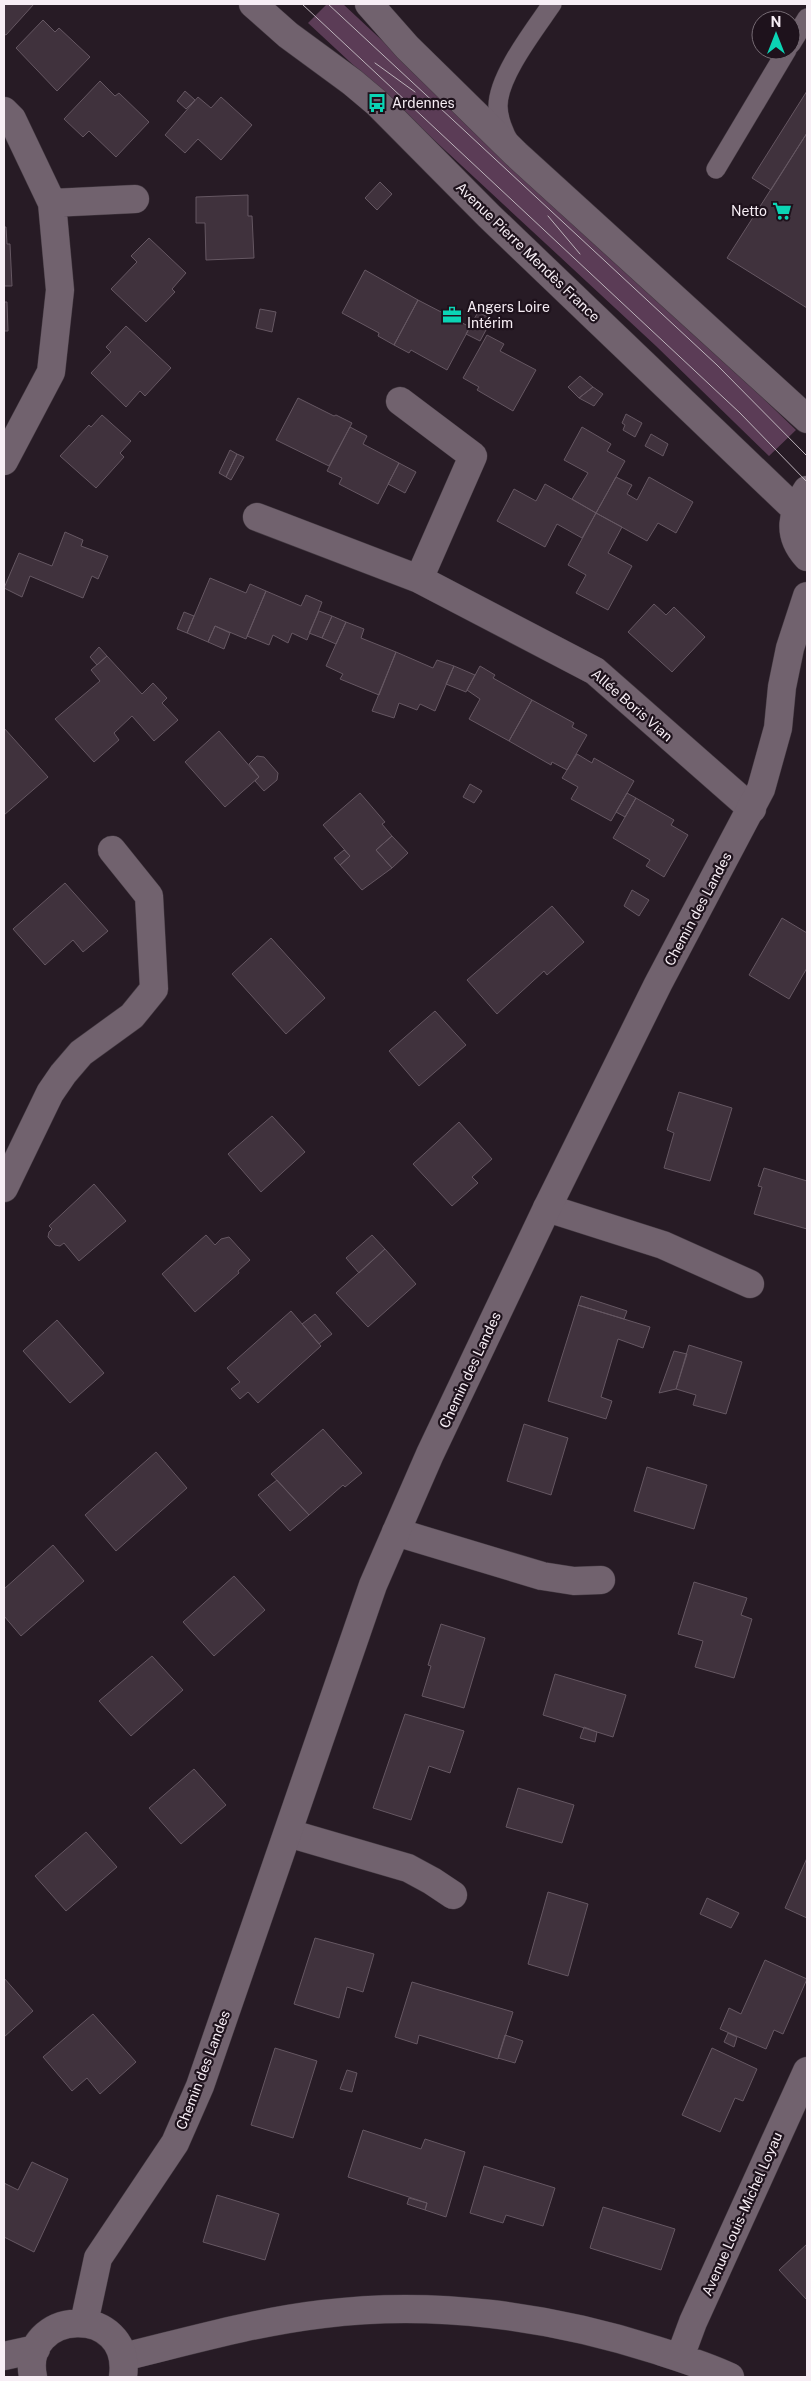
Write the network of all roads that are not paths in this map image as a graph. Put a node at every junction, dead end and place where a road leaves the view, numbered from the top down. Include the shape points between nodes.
1 (253, 4) edge
2 (368, 4) edge
3 (552, 4) edge
4 (781, 60) edge
5 (4, 111) edge
6 (516, 154) junction
7 (716, 169) dead end
8 (136, 199) dead end
9 (52, 203) junction
10 (400, 401) dead end
11 (807, 419) edge
12 (4, 461) edge
13 (801, 500) edge
14 (257, 517) dead end
15 (807, 557) edge
16 (420, 580) junction
17 (807, 596) edge
18 (752, 809) junction
19 (112, 850) dead end
20 (4, 1188) edge
21 (547, 1208) junction
22 (750, 1284) dead end
23 (396, 1532) junction
24 (601, 1580) dead end
25 (288, 1833) junction
26 (452, 1895) dead end
27 (807, 2071) edge
28 (84, 2323) junction
29 (36, 2349) junction
30 (4, 2356) edge
31 (680, 2357) junction
32 (123, 2367) edge
33 (33, 2377) edge
34 (730, 2377) edge

1 - 13 street, Avenue Pierre Mendès France via 294,40 377,103 489,216
2 - 6 street
3 - 6 lane via 505,79 498,106 505,134
4 - 7 lane
5 - 9 street via 12,119
6 - 11 street
8 - 9 street
9 - 12 street via 60,290 51,372
10 - 16 street via 473,456
13 - 15 street via 793,530
14 - 16 street, Allée Boris Vian
16 - 18 street, Allée Boris Vian via 595,671
17 - 18 street, Chemin des Landes via 790,648 778,728
18 - 21 street, Chemin des Landes via 658,984
19 - 20 street via 149,896 154,989 132,1016 81,1053 63,1074 50,1093
21 - 22 street via 663,1245
21 - 23 street, Chemin des Landes
23 - 24 street via 542,1576 574,1581
23 - 25 street, Chemin des Landes via 374,1585
25 - 26 street via 408,1868
25 - 28 street, Chemin des Landes via 200,2086 161,2165 98,2258
27 - 31 street, Avenue Louis-Michel Loyau
28 - 29 street via 56,2328
28 - 32 street via 109,2334 117,2344
29 - 30 street
29 - 33 street
31 - 32 street via 613,2336 538,2320 455,2311 379,2309 266,2323
31 - 34 street

